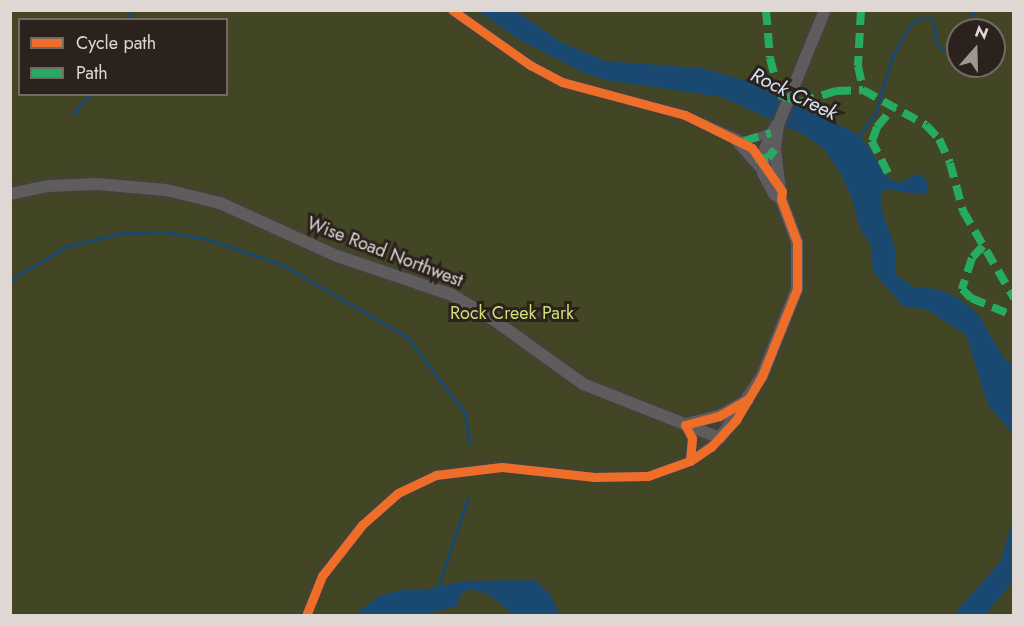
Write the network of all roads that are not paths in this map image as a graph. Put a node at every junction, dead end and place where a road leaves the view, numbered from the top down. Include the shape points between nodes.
1 (452, 10) edge
2 (825, 10) edge
3 (774, 129) junction
4 (731, 137) junction
5 (744, 141) junction
6 (775, 149) junction
7 (750, 158) junction
8 (763, 160) junction
9 (763, 173) junction
10 (778, 182) junction
11 (10, 194) edge
12 (781, 199) junction
13 (749, 400) junction
14 (686, 425) junction
15 (720, 438) junction
16 (690, 461) junction
17 (306, 615) edge

1 - 4 street via 530,65 562,82 685,115
2 - 3 street
3 - 5 street
3 - 6 street
3 - 8 street
4 - 5 street
4 - 7 street
5 - 8 street
6 - 8 street
6 - 10 street
7 - 8 street
7 - 9 street
8 - 9 street
8 - 10 street
9 - 12 street
10 - 12 street
11 - 14 street, Wise Road Northwest via 49,186 97,184 158,189 214,201 337,256 452,295 583,384
12 - 13 street via 796,242 797,289 772,355
13 - 14 street via 719,416
13 - 15 street
14 - 15 street, Wise Road Northwest
14 - 16 street via 692,438
15 - 16 street
16 - 17 street via 648,476 621,478 502,467 436,475 398,493 362,525 322,576

